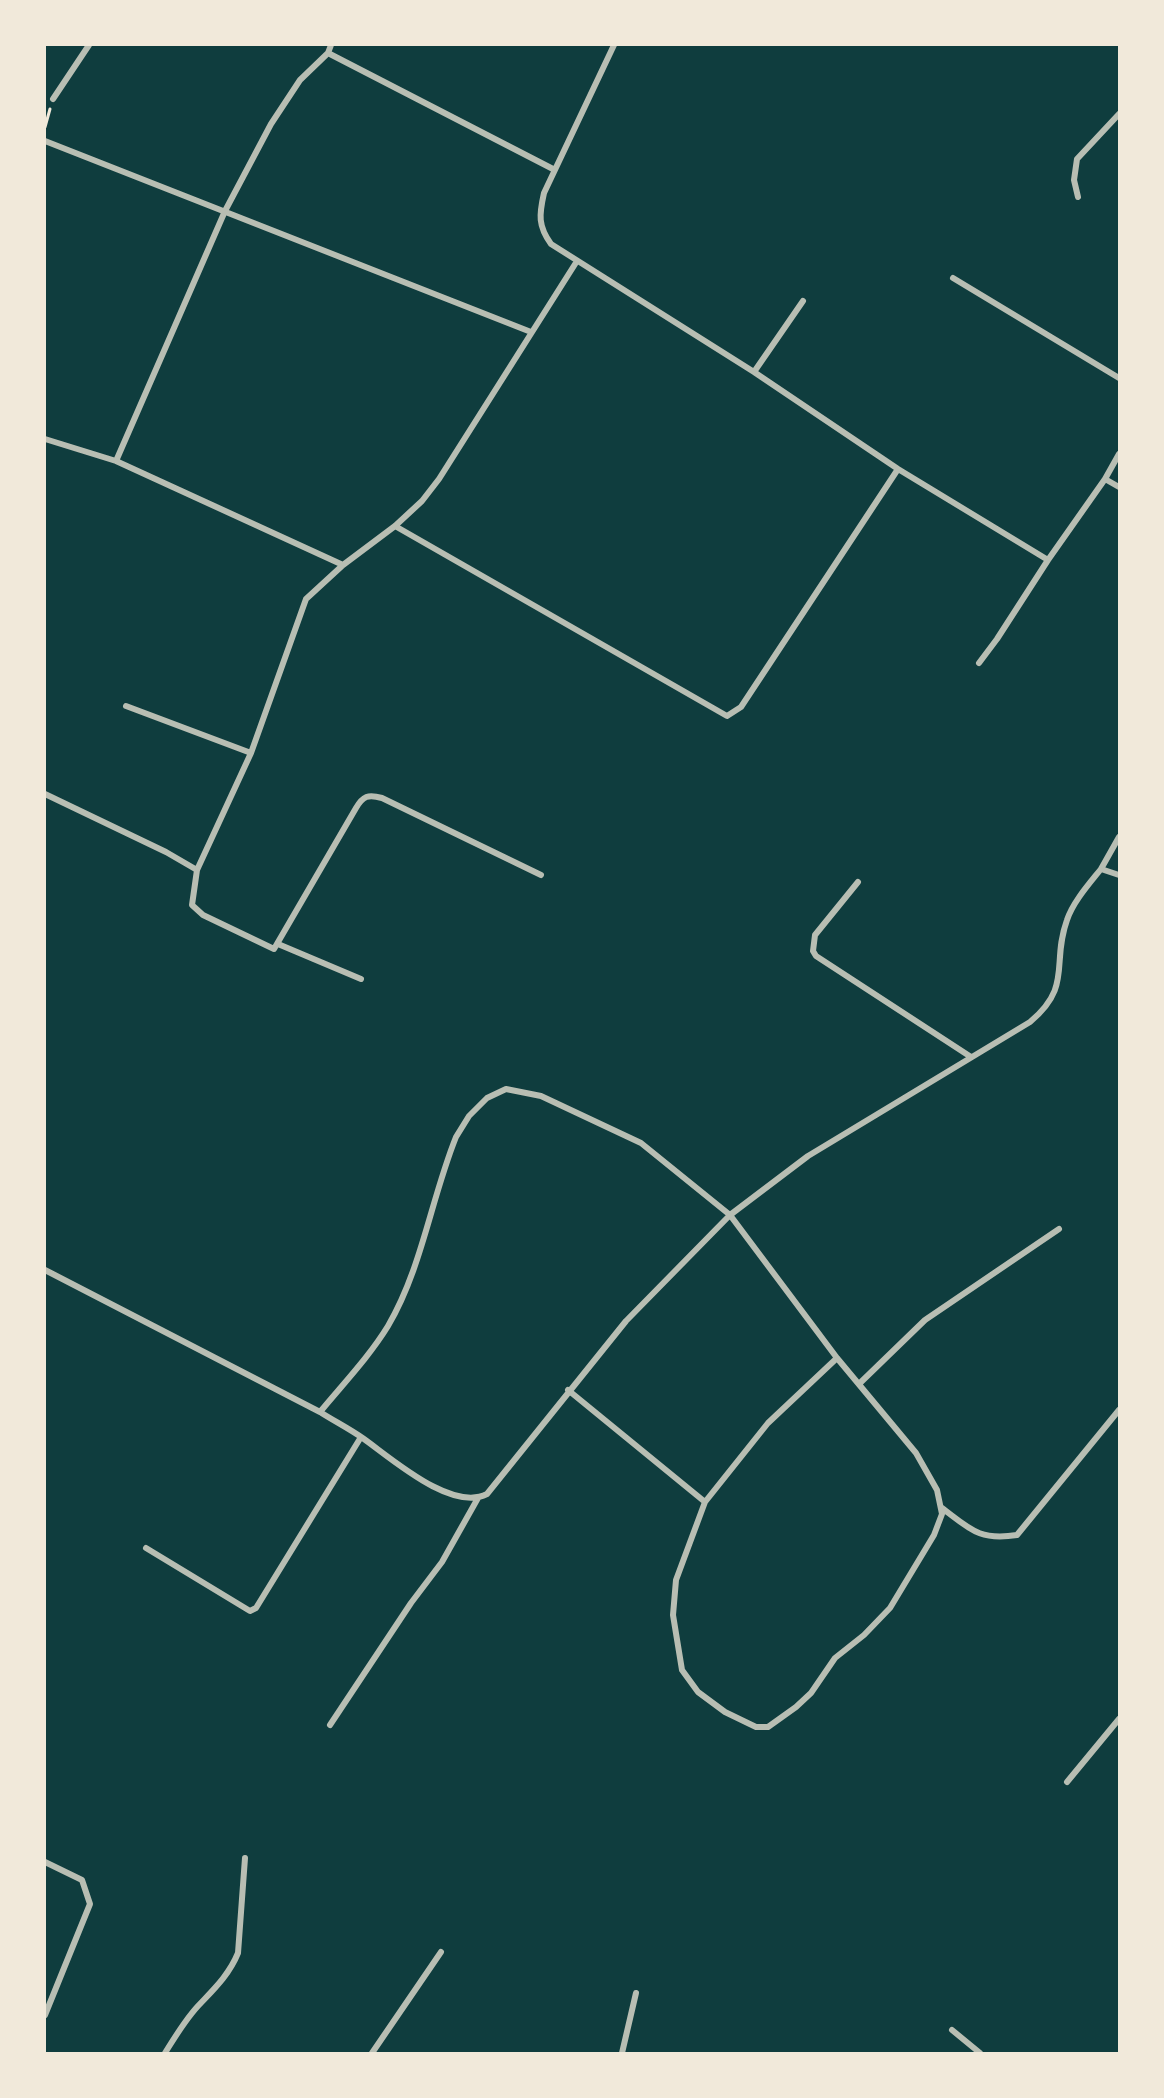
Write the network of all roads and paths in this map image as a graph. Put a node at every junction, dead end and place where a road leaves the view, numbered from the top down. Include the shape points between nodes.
1 (89, 45) edge
2 (331, 45) edge
3 (614, 45) edge
4 (328, 53) junction
5 (53, 99) joint
6 (1119, 114) edge
7 (45, 127) edge
8 (45, 141) edge
9 (553, 169) junction
10 (1078, 197) dead end
11 (225, 211) junction
12 (577, 261) junction
13 (953, 278) dead end
14 (803, 301) dead end
15 (531, 332) junction
16 (754, 372) junction
17 (1119, 378) edge
18 (45, 439) edge
19 (1119, 454) edge
20 (116, 461) junction
21 (898, 469) junction
22 (1105, 479) junction
23 (1119, 487) edge
24 (395, 526) junction
25 (1048, 560) junction
26 (343, 564) junction
27 (979, 663) dead end
28 (126, 706) dead end
29 (250, 753) junction
30 (45, 794) edge
31 (1119, 837) edge
32 (1101, 869) junction
33 (197, 870) junction
34 (542, 875) dead end
35 (1119, 875) edge
36 (858, 882) dead end
37 (278, 944) junction
38 (362, 979) dead end
39 (971, 1057) junction
40 (730, 1215) junction
41 (1059, 1229) dead end
42 (45, 1270) edge
43 (837, 1358) junction
44 (860, 1383) junction
45 (568, 1390) junction
46 (1119, 1410) edge
47 (320, 1412) junction
48 (361, 1437) junction
49 (478, 1498) junction
50 (705, 1502) junction
51 (942, 1508) junction
52 (146, 1548) dead end
53 (1119, 1719) edge
54 (330, 1725) dead end
55 (1067, 1782) dead end
56 (245, 1858) dead end
57 (45, 1862) edge
58 (441, 1952) dead end
59 (636, 1993) dead end
60 (45, 2015) edge
61 (952, 2030) dead end
62 (165, 2053) edge
63 (372, 2053) edge
64 (622, 2053) edge
65 (980, 2053) edge

1 - 5 street
2 - 4 street
3 - 9 street
4 - 9 street
4 - 11 street via 300,80 271,124
5 - 7 path
6 - 10 street via 1077,159 1074,180
8 - 11 street
9 - 12 street via 539,215 541,230 551,244
11 - 15 street
11 - 20 street
12 - 15 street
12 - 16 street
13 - 17 street
14 - 16 street
15 - 24 street via 439,479
16 - 21 street
18 - 20 street
19 - 22 street
20 - 26 street
21 - 24 street via 741,707 727,716
21 - 25 street
22 - 23 street
22 - 25 street
24 - 26 street
25 - 27 street
26 - 29 street via 306,599
28 - 29 street
29 - 33 street
30 - 33 street
31 - 32 street
32 - 35 street
32 - 39 street via 1067,919 1055,994 1046,1008 1030,1023
33 - 37 street via 192,895 196,910 267,948 274,949
34 - 37 street via 371,795 362,798
36 - 39 street via 815,935 816,956
37 - 38 street
39 - 40 street via 808,1156
40 - 43 street
40 - 45 street via 626,1321
40 - 47 street via 641,1143 541,1096 506,1089 488,1098 469,1116 456,1137 398,1305 362,1362
41 - 44 street via 925,1320
42 - 47 street
43 - 44 street
43 - 50 street via 768,1423
44 - 51 street via 916,1453 937,1490
45 - 49 street via 487,1494
45 - 50 street
46 - 51 street via 1017,1535 995,1539 976,1534
47 - 48 street
48 - 49 street via 415,1477 448,1493
48 - 52 street via 256,1608 250,1611 230,1601
49 - 54 street via 442,1562
50 - 51 street via 676,1580 673,1615 678,1653 682,1670 698,1692 725,1712 756,1727 768,1727 796,1707 811,1693 834,1658 890,1608 934,1535
53 - 55 street
56 - 62 street via 238,1953 220,1983 198,2006
57 - 60 street via 82,1880 90,1904
58 - 63 street
59 - 64 street
61 - 65 street

